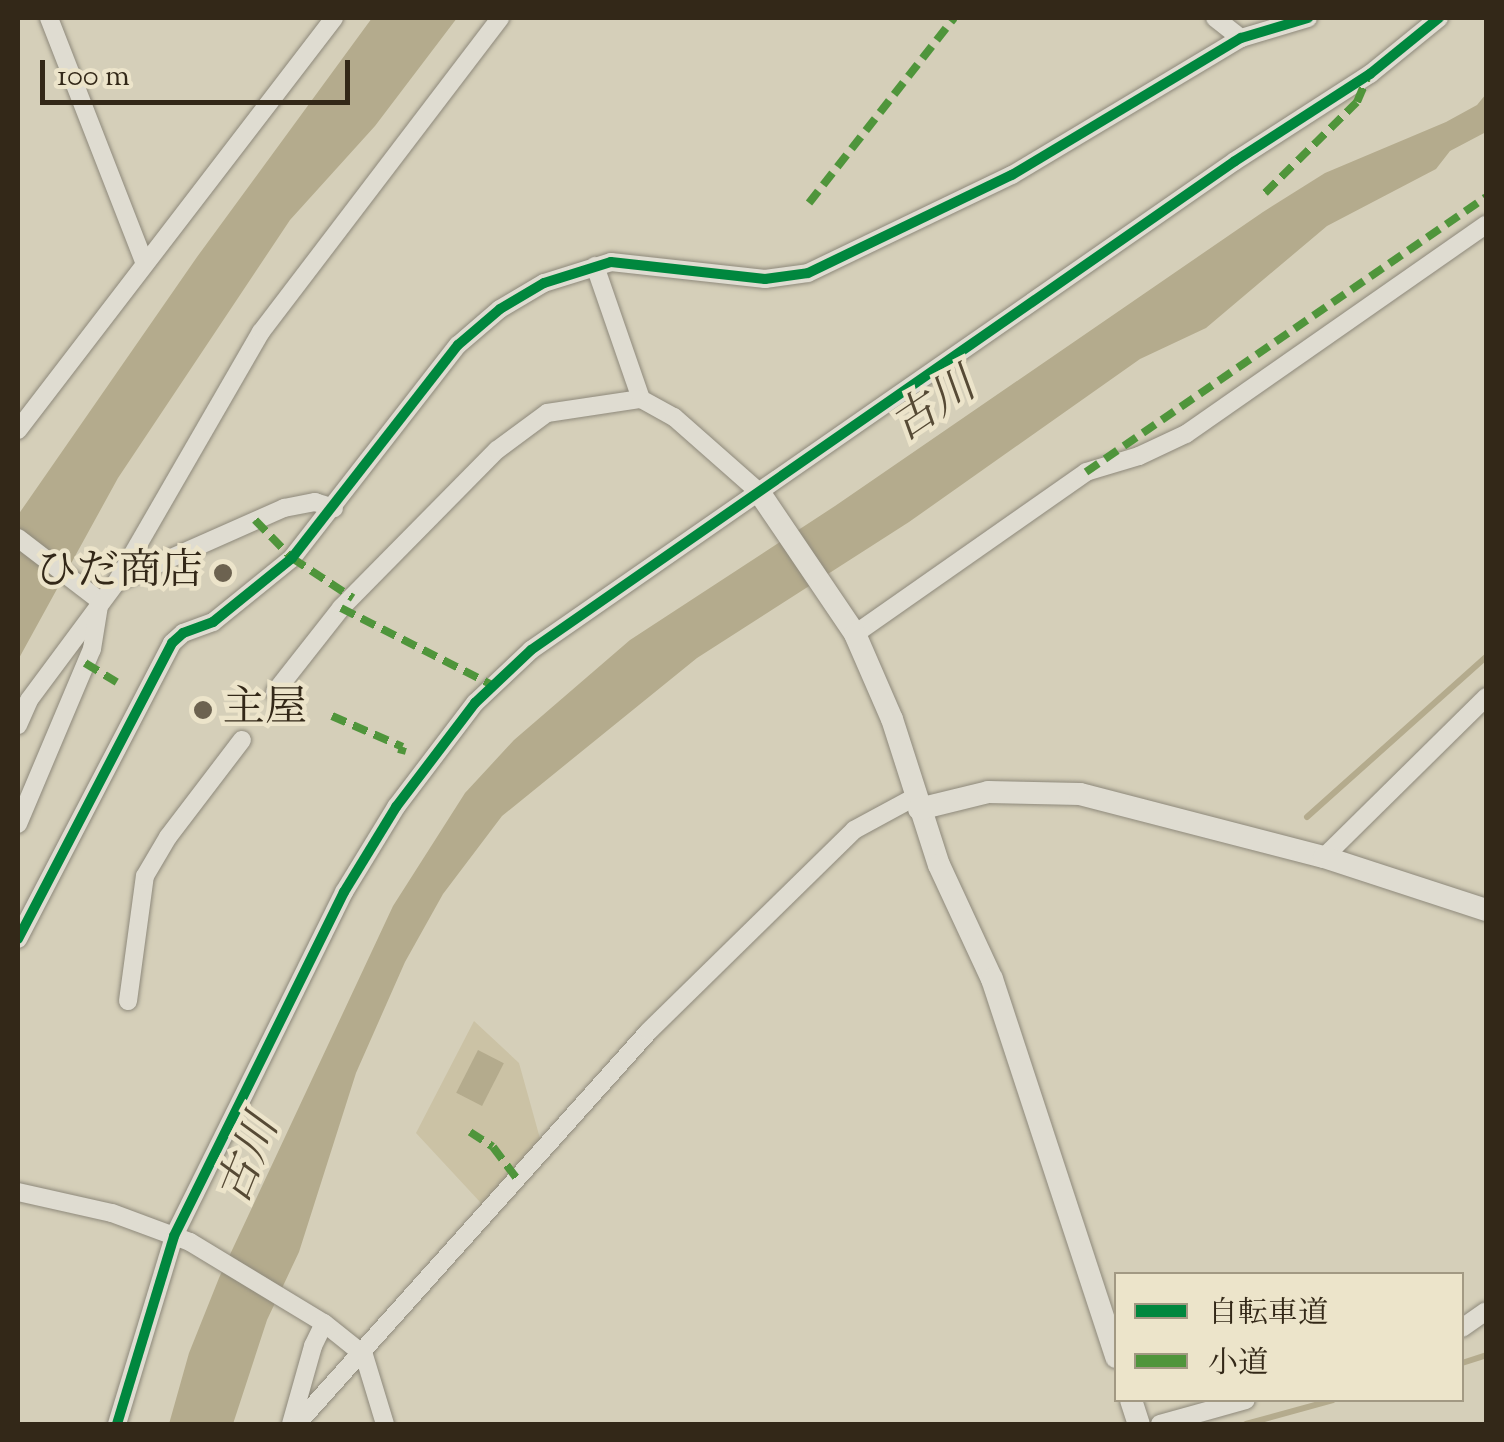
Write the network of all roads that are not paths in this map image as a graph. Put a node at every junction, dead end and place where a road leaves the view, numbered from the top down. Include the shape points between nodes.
1 (50, 18) edge
2 (334, 18) edge
3 (500, 18) edge
4 (1214, 18) edge
5 (1308, 18) edge
6 (1439, 18) edge
7 (1241, 38) junction
8 (1486, 226) edge
9 (144, 262) junction
10 (595, 266) junction
11 (642, 399) junction
12 (18, 430) edge
13 (762, 498) junction
14 (334, 508) junction
15 (18, 538) edge
16 (116, 582) junction
17 (94, 596) junction
18 (851, 629) junction
19 (275, 692) dead end
20 (1486, 697) edge
21 (18, 725) edge
22 (242, 740) dead end
23 (917, 803) junction
24 (18, 824) edge
25 (1324, 856) junction
26 (1486, 910) edge
27 (18, 938) edge
28 (128, 1001) dead end
29 (18, 1192) edge
30 (182, 1239) junction
31 (1486, 1312) edge
32 (319, 1320) junction
33 (1464, 1327) edge
34 (1114, 1351) edge
35 (364, 1355) junction
36 (1239, 1402) edge
37 (117, 1424) edge
38 (294, 1424) edge
39 (385, 1424) edge
40 (1160, 1424) edge

1 - 9 street
2 - 9 street
3 - 16 street via 262,332
4 - 7 street
5 - 7 street
6 - 13 street via 1370,74 1235,161
7 - 10 street via 1012,175 808,273 765,279 630,262
8 - 18 street via 1186,434 1086,472
9 - 12 street
10 - 11 street
10 - 14 street via 522,293 478,326
11 - 13 street via 674,417
11 - 19 street via 546,413 518,430 341,608
13 - 18 street
13 - 30 street via 531,650 476,702 396,807 344,892
14 - 16 street via 314,502 284,508
14 - 27 street via 262,584 172,643
15 - 17 street
16 - 17 street
17 - 21 street
17 - 24 street via 92,649
18 - 23 street via 892,719
20 - 25 street
22 - 28 street via 145,876
23 - 25 street via 988,792 1080,794
23 - 34 street via 992,979
23 - 35 street via 854,830 662,1018 588,1094
25 - 26 street
29 - 30 street via 112,1213
30 - 32 street
30 - 37 street
31 - 33 street
32 - 35 street
32 - 38 street
35 - 38 street
35 - 39 street
36 - 40 street

